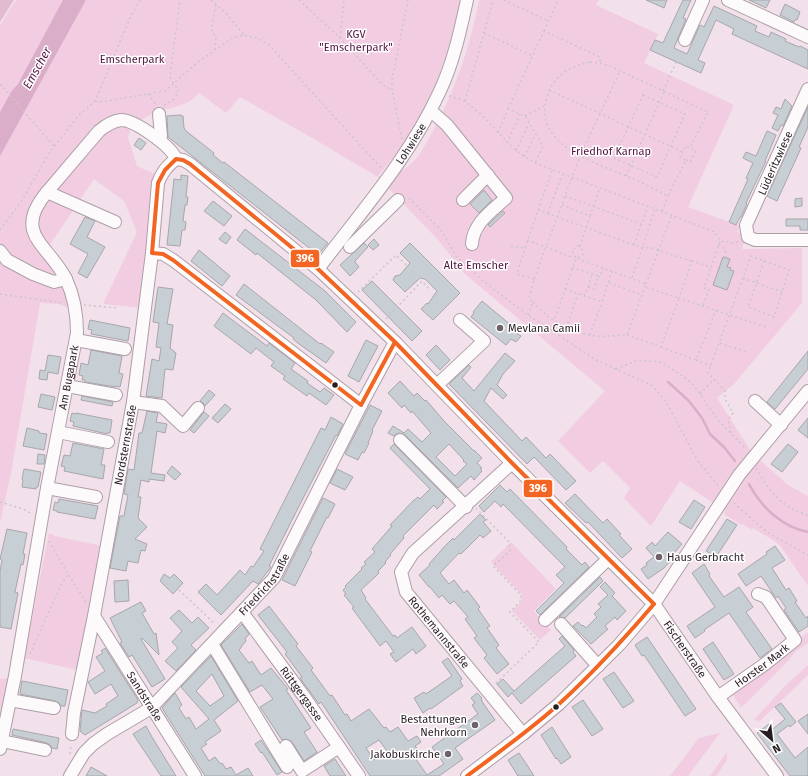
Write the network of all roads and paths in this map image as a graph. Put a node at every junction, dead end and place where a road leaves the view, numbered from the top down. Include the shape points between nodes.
1 (140, 0) edge
2 (180, 0) edge
3 (211, 0) edge
4 (299, 0) edge
5 (344, 0) edge
6 (408, 0) edge
7 (467, 0) edge
8 (493, 0) edge
9 (504, 0) edge
10 (558, 0) edge
11 (704, 0) edge
12 (728, 0) edge
13 (216, 4) junction
14 (548, 21) junction
15 (544, 31) junction
16 (484, 33) junction
17 (244, 36) junction
18 (808, 37) edge
19 (340, 38) junction
20 (685, 40) dead end
21 (215, 50) junction
22 (533, 56) junction
23 (676, 62) dead end
24 (600, 63) junction
25 (620, 71) junction
26 (0, 84) edge
27 (173, 84) junction
28 (808, 89) edge
29 (392, 90) junction
30 (549, 90) junction
31 (664, 91) junction
32 (440, 92) junction
33 (148, 94) junction
34 (95, 101) junction
35 (465, 102) junction
36 (659, 102) junction
37 (154, 103) dead end
38 (544, 106) junction
39 (508, 109) junction
40 (431, 111) junction
41 (600, 113) junction
42 (159, 114) joint
43 (520, 114) junction
44 (525, 116) junction
45 (529, 123) junction
46 (628, 126) junction
47 (498, 133) junction
48 (536, 134) junction
49 (645, 134) junction
50 (158, 139) junction
51 (507, 143) junction
52 (54, 146) junction
53 (670, 146) junction
54 (690, 148) junction
55 (408, 150) junction
56 (516, 151) junction
57 (683, 152) junction
58 (580, 156) junction
59 (524, 158) junction
60 (176, 159) junction
61 (686, 160) junction
62 (535, 164) junction
63 (631, 165) junction
64 (552, 170) junction
65 (488, 175) junction
66 (562, 175) junction
67 (626, 176) junction
68 (571, 178) junction
69 (388, 180) junction
70 (600, 188) junction
71 (47, 192) junction
72 (565, 196) junction
73 (668, 196) junction
74 (402, 198) joint
75 (463, 200) dead end
76 (562, 205) junction
77 (594, 206) junction
78 (648, 206) junction
79 (655, 209) junction
80 (538, 210) junction
81 (662, 211) junction
82 (548, 213) junction
83 (672, 214) junction
84 (590, 216) junction
85 (558, 217) junction
86 (115, 222) dead end
87 (642, 224) junction
88 (586, 227) junction
89 (0, 230) edge
90 (748, 237) junction
91 (527, 240) junction
92 (808, 240) edge
93 (720, 242) junction
94 (472, 244) dead end
95 (634, 245) junction
96 (718, 245) junction
97 (510, 246) dead end
98 (580, 246) junction
99 (350, 247) dead end
100 (547, 247) junction
101 (642, 247) junction
102 (525, 248) junction
103 (660, 250) junction
104 (0, 251) edge
105 (152, 253) junction
106 (726, 257) dead end
107 (576, 258) junction
108 (692, 261) junction
109 (764, 261) junction
110 (711, 267) junction
111 (572, 268) junction
112 (603, 268) junction
113 (318, 269) junction
114 (612, 271) junction
115 (592, 274) junction
116 (598, 276) junction
117 (66, 278) junction
118 (632, 278) junction
119 (743, 278) junction
120 (534, 279) junction
121 (422, 281) junction
122 (609, 283) junction
123 (756, 283) junction
124 (646, 284) junction
125 (588, 287) junction
126 (645, 287) junction
127 (565, 289) junction
128 (430, 290) dead end
129 (782, 292) junction
130 (0, 294) edge
131 (578, 294) junction
132 (642, 295) junction
133 (584, 296) junction
134 (679, 298) junction
135 (351, 299) junction
136 (533, 302) junction
137 (602, 302) junction
138 (75, 305) junction
139 (703, 305) junction
140 (118, 308) dead end
141 (716, 310) junction
142 (730, 314) junction
143 (528, 316) junction
144 (460, 320) dead end
145 (554, 321) junction
146 (379, 326) junction
147 (766, 327) dead end
148 (566, 328) junction
149 (590, 335) junction
150 (627, 335) junction
151 (76, 340) junction
152 (395, 342) junction
153 (720, 343) junction
154 (662, 347) junction
155 (125, 349) dead end
156 (748, 353) dead end
157 (696, 360) junction
158 (712, 366) junction
159 (616, 369) junction
160 (714, 379) junction
161 (437, 385) junction
162 (67, 386) junction
163 (808, 391) edge
164 (116, 394) dead end
165 (700, 395) junction
166 (755, 401) dead end
167 (133, 402) junction
168 (361, 405) junction
169 (198, 408) dead end
170 (781, 424) junction
171 (58, 432) junction
172 (731, 433) junction
173 (400, 440) dead end
174 (108, 442) dead end
175 (753, 459) junction
176 (512, 463) junction
177 (47, 488) junction
178 (726, 495) junction
179 (96, 497) dead end
180 (0, 502) edge
181 (468, 504) junction
182 (808, 515) edge
183 (41, 528) junction
184 (49, 542) dead end
185 (808, 555) edge
186 (608, 559) junction
187 (68, 574) junction
188 (179, 590) dead end
189 (758, 594) dead end
190 (654, 604) junction
191 (242, 612) junction
192 (94, 616) junction
193 (545, 620) dead end
194 (562, 624) dead end
195 (223, 632) junction
196 (212, 644) junction
197 (29, 656) dead end
198 (598, 666) junction
199 (488, 690) junction
200 (718, 697) junction
201 (10, 700) junction
202 (54, 708) dead end
203 (151, 708) junction
204 (72, 734) dead end
205 (524, 734) junction
206 (1, 745) edge
207 (286, 746) dead end
208 (339, 748) junction
209 (45, 750) dead end
210 (287, 767) dead end
211 (70, 776) edge
212 (195, 776) edge
213 (359, 776) edge
214 (467, 776) edge
215 (777, 776) edge

1 - 34 path
2 - 27 path via 170,77
3 - 13 path
4 - 19 path
5 - 19 path
6 - 29 path
7 - 32 street, Lohwiese via 454,53
8 - 16 path
9 - 14 path
10 - 14 path
11 - 20 street
12 - 18 street
13 - 17 path via 226,12
13 - 21 path via 211,29 216,37
14 - 15 path
15 - 22 path
15 - 24 path via 600,57
16 - 22 path
16 - 35 path
17 - 21 path via 232,38
17 - 69 path via 257,38 269,45 382,168
19 - 29 path via 381,83
21 - 27 path
22 - 39 path
23 - 31 path
24 - 25 path
24 - 30 path via 584,63 567,70
25 - 31 path
25 - 41 path
26 - 52 path
27 - 33 path via 165,91
27 - 42 path via 178,90 177,95 174,100 159,107
28 - 90 street, Lüderitzwiese via 746,225
29 - 55 path via 401,138
30 - 38 path
30 - 41 path
31 - 36 path
31 - 54 path via 708,112
32 - 35 path
32 - 40 street, Lohwiese
33 - 34 path
33 - 37 path
34 - 52 path via 79,115
35 - 47 path
36 - 46 path via 642,95
36 - 49 path
36 - 53 path via 685,114
38 - 44 path
38 - 58 path via 549,128 556,139
39 - 43 path
39 - 47 path
40 - 55 street, Lohwiese
40 - 65 street via 447,125
41 - 46 path
41 - 58 path
42 - 50 street via 161,136
43 - 44 path
43 - 51 path
44 - 45 path
45 - 48 path
45 - 56 path
46 - 49 path
46 - 63 path via 614,158
47 - 51 path
48 - 59 path
48 - 62 path via 543,146
49 - 53 path
49 - 63 path
50 - 60 street, Am Bugapark
50 - 71 street, Am Bugapark via 127,121 110,123 99,131
51 - 56 path
52 - 89 path via 21,202
53 - 57 path
53 - 63 path via 657,177
54 - 57 path via 686,146
54 - 61 path via 696,151 690,162
55 - 69 street, Lohwiese
56 - 59 path
57 - 61 path via 680,157
58 - 67 path
58 - 68 path
59 - 62 path
60 - 105 street, Nordsternstraße via 168,165 158,183
60 - 113 street, Fischerstraße via 190,164
61 - 73 path
62 - 64 path
63 - 67 path
64 - 66 path
64 - 80 path
65 - 75 street
65 - 94 street via 506,198 479,223
66 - 68 path
66 - 82 path
67 - 73 path
68 - 70 path
68 - 72 path
69 - 113 street, Lohwiese
70 - 77 path
70 - 78 path
71 - 86 street
71 - 117 street, Am Bugapark via 32,215 34,232
72 - 76 path
72 - 77 path
73 - 81 path
74 - 99 street
74 - 143 path via 441,230 456,256
76 - 84 path
76 - 85 path
77 - 84 path
77 - 87 path
78 - 79 path
78 - 87 path
79 - 81 path
79 - 101 path
80 - 82 path
80 - 91 path
81 - 83 path
82 - 85 path
83 - 93 path via 715,232
83 - 103 path
84 - 88 path
85 - 88 path
85 - 100 path
87 - 95 path
88 - 95 path
88 - 98 path
90 - 92 street via 755,240
90 - 93 path via 736,243
91 - 100 path
91 - 102 path
93 - 96 path
95 - 101 path
96 - 106 path via 725,249
96 - 110 path
97 - 102 path
98 - 107 path via 583,254
98 - 107 path via 576,246 572,251
100 - 107 path
100 - 120 path
101 - 103 path
101 - 118 path
102 - 120 path via 517,274
103 - 108 path
103 - 124 path
104 - 117 street via 7,260 33,274 54,282
105 - 167 street, Nordsternstraße
105 - 168 street via 163,254 173,260
107 - 111 path
107 - 112 path
108 - 110 path
108 - 134 path
109 - 119 path via 751,256
109 - 123 path
109 - 129 path via 789,270
110 - 139 path via 704,288 709,289
111 - 115 path
111 - 127 path
112 - 114 path
112 - 116 path via 600,277
113 - 135 street, Fischerstraße
114 - 118 path
114 - 122 path
115 - 116 path
115 - 125 path
116 - 125 path via 594,289
117 - 138 street, Am Bugapark
118 - 124 path
119 - 123 path
119 - 142 path
120 - 136 path via 529,298
121 - 128 path
121 - 135 path via 396,255
121 - 146 path
122 - 132 path
122 - 137 path
123 - 129 path
123 - 129 path via 748,307 774,317
124 - 126 path
125 - 133 path
126 - 132 path
126 - 134 path
127 - 131 path
127 - 145 path
130 - 138 path
131 - 133 path
131 - 148 path
132 - 150 path
133 - 137 path
134 - 139 path
134 - 154 path
135 - 146 street, Fischerstraße
136 - 143 path
136 - 145 path
137 - 149 path
138 - 140 path
138 - 151 street, Am Bugapark
139 - 141 path
141 - 142 path
141 - 157 path
142 - 147 path
142 - 153 path
143 - 159 path via 596,360
144 - 161 street via 484,341
145 - 148 path
146 - 152 street, Fischerstraße
148 - 149 path
149 - 150 path
150 - 154 path
151 - 155 street
151 - 162 street, Am Bugapark
152 - 161 street, Fischerstraße
152 - 168 street, Friedrichstraße
153 - 156 path
153 - 158 path
154 - 157 path
157 - 158 path
158 - 160 path via 708,373
159 - 165 path via 638,360 661,362 692,383
159 - 178 path via 651,385 660,394 697,460
160 - 165 path
160 - 172 path via 725,391 725,399 733,413 728,420
161 - 176 street, Fischerstraße
162 - 164 street
162 - 171 street, Am Bugapark
163 - 170 street
165 - 172 path
166 - 170 street
167 - 169 street via 162,406 183,426
167 - 192 street, Nordsternstraße
168 - 191 street, Friedrichstraße via 274,578
170 - 175 street
171 - 174 street
171 - 177 street, Am Bugapark
172 - 175 path
173 - 181 street
175 - 178 street
175 - 182 path via 774,496 793,510
176 - 181 street, Rothemannstraße
176 - 186 street, Fischerstraße
177 - 179 street
177 - 183 street, Am Bugapark
178 - 185 path via 762,528
178 - 190 street
180 - 183 path via 31,514
181 - 199 street, Rothemannstraße via 413,553 401,572 406,592
181 - 199 path via 509,542 510,551 493,566 521,595 520,602 510,612 539,642
183 - 201 street, Am Bugapark
184 - 187 path
186 - 190 street, Fischerstraße
186 - 193 street
187 - 192 path
187 - 197 path
188 - 195 path
189 - 200 street, Horster Mark via 766,597 795,640
190 - 198 street
190 - 200 street, Fischerstraße
191 - 195 street, Friedrichstraße
191 - 208 street, Rüttgergasse
192 - 203 street, Sandstraße
192 - 204 street, Nordsternstraße
194 - 198 street
195 - 196 street, Friedrichstraße
196 - 203 street, Friedrichstraße
196 - 210 street
198 - 205 street
199 - 205 street, Rothemannstraße
200 - 215 street, Fischerstraße
201 - 202 street
201 - 206 street, Am Bugapark
203 - 211 street, Friedrichstraße via 93,744 84,753
203 - 212 street, Sandstraße
205 - 214 street
206 - 209 street
207 - 208 street via 302,771
208 - 213 street, Rüttgergasse

